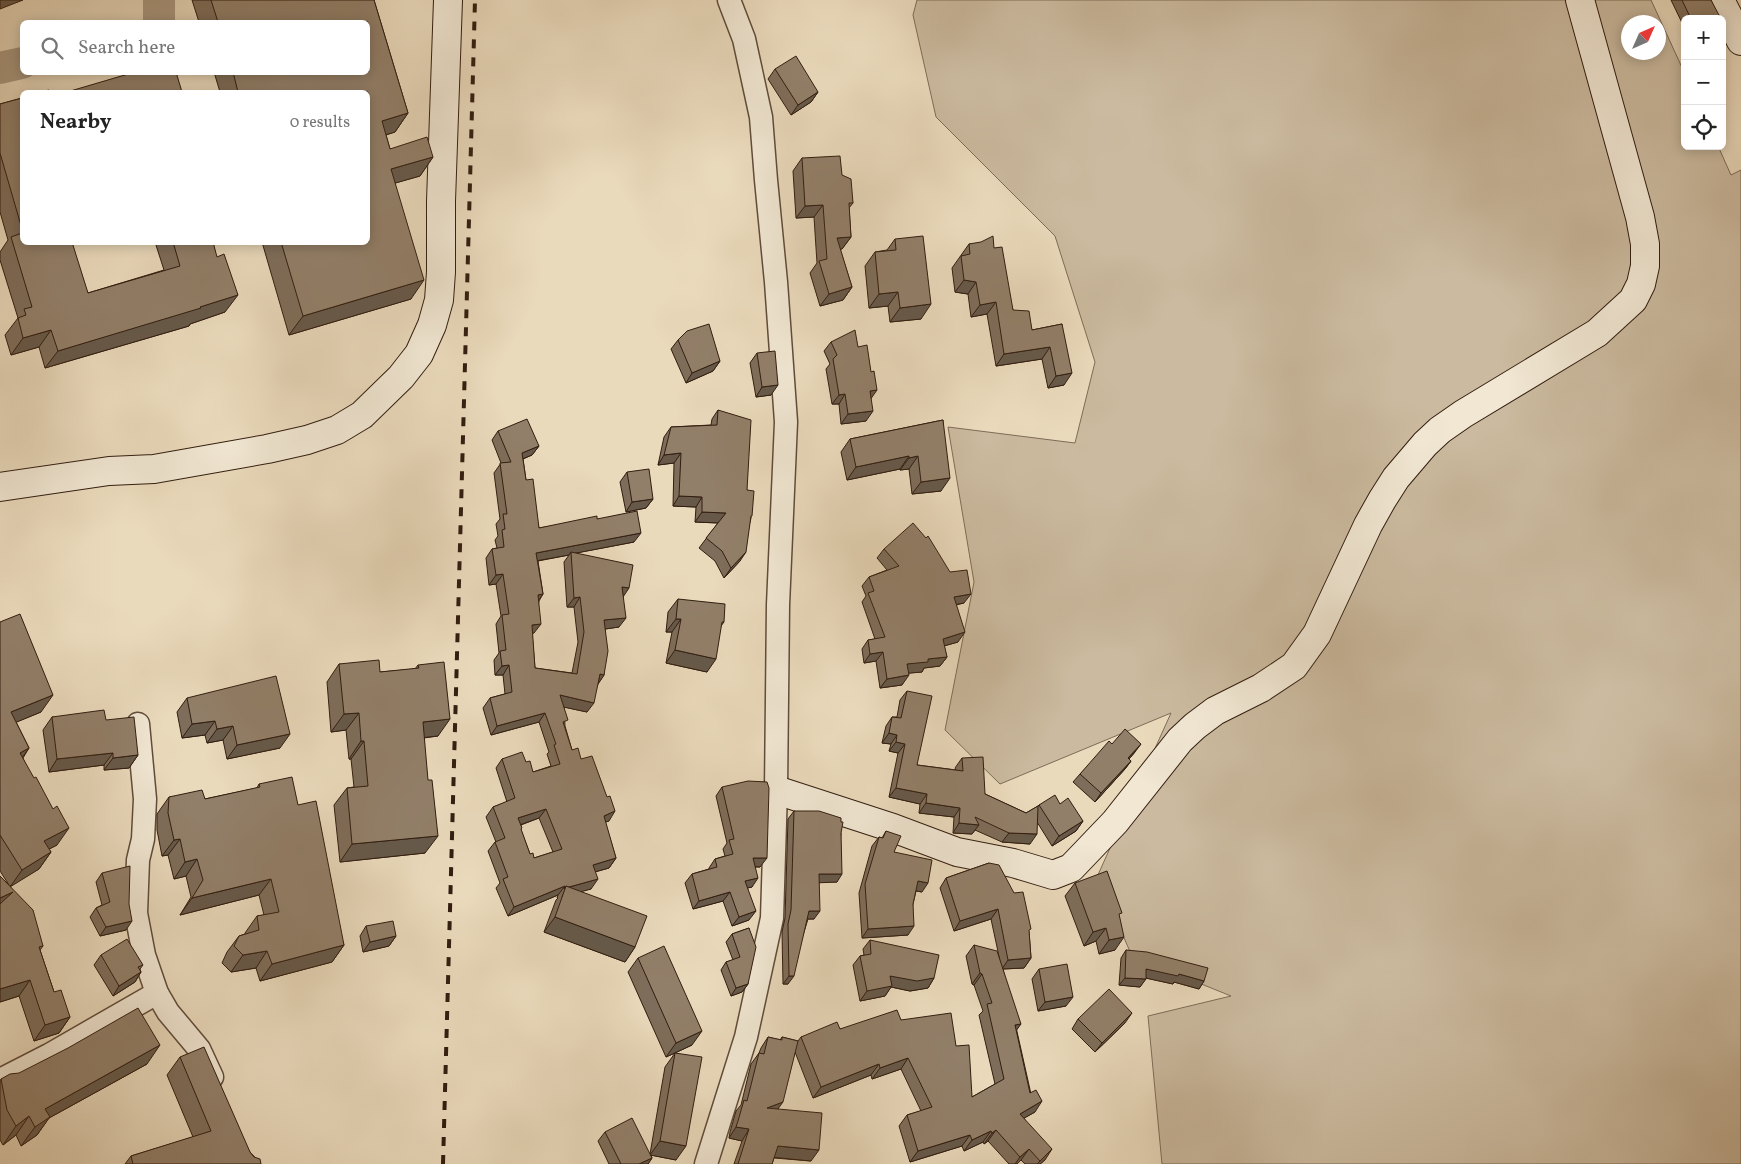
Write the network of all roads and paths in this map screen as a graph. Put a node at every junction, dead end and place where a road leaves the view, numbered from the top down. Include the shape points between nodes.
1 (448, 0) edge
2 (729, 0) edge
3 (1580, 0) edge
4 (1720, 0) edge
5 (1741, 41) edge
6 (0, 487) edge
7 (138, 724) dead end
8 (776, 790) junction
9 (157, 993) junction
10 (0, 1080) edge
11 (219, 1093) edge
12 (706, 1164) edge

1 - 6 street via 439,300 419,354 401,377 362,415 337,430 307,440 154,469 109,471
2 - 8 street via 744,39 762,117 786,422 778,605
3 - 8 street via 1640,217 1645,244 1641,284 1633,300 1597,332 1462,414 1425,444 1382,500 1317,634 1294,666 1195,726 1096,842 1071,868 1053,875 957,852
4 - 5 street
7 - 9 street via 145,798 136,912 144,955
8 - 12 street via 772,918 746,1037
9 - 10 street
9 - 11 street via 168,1012 199,1049

